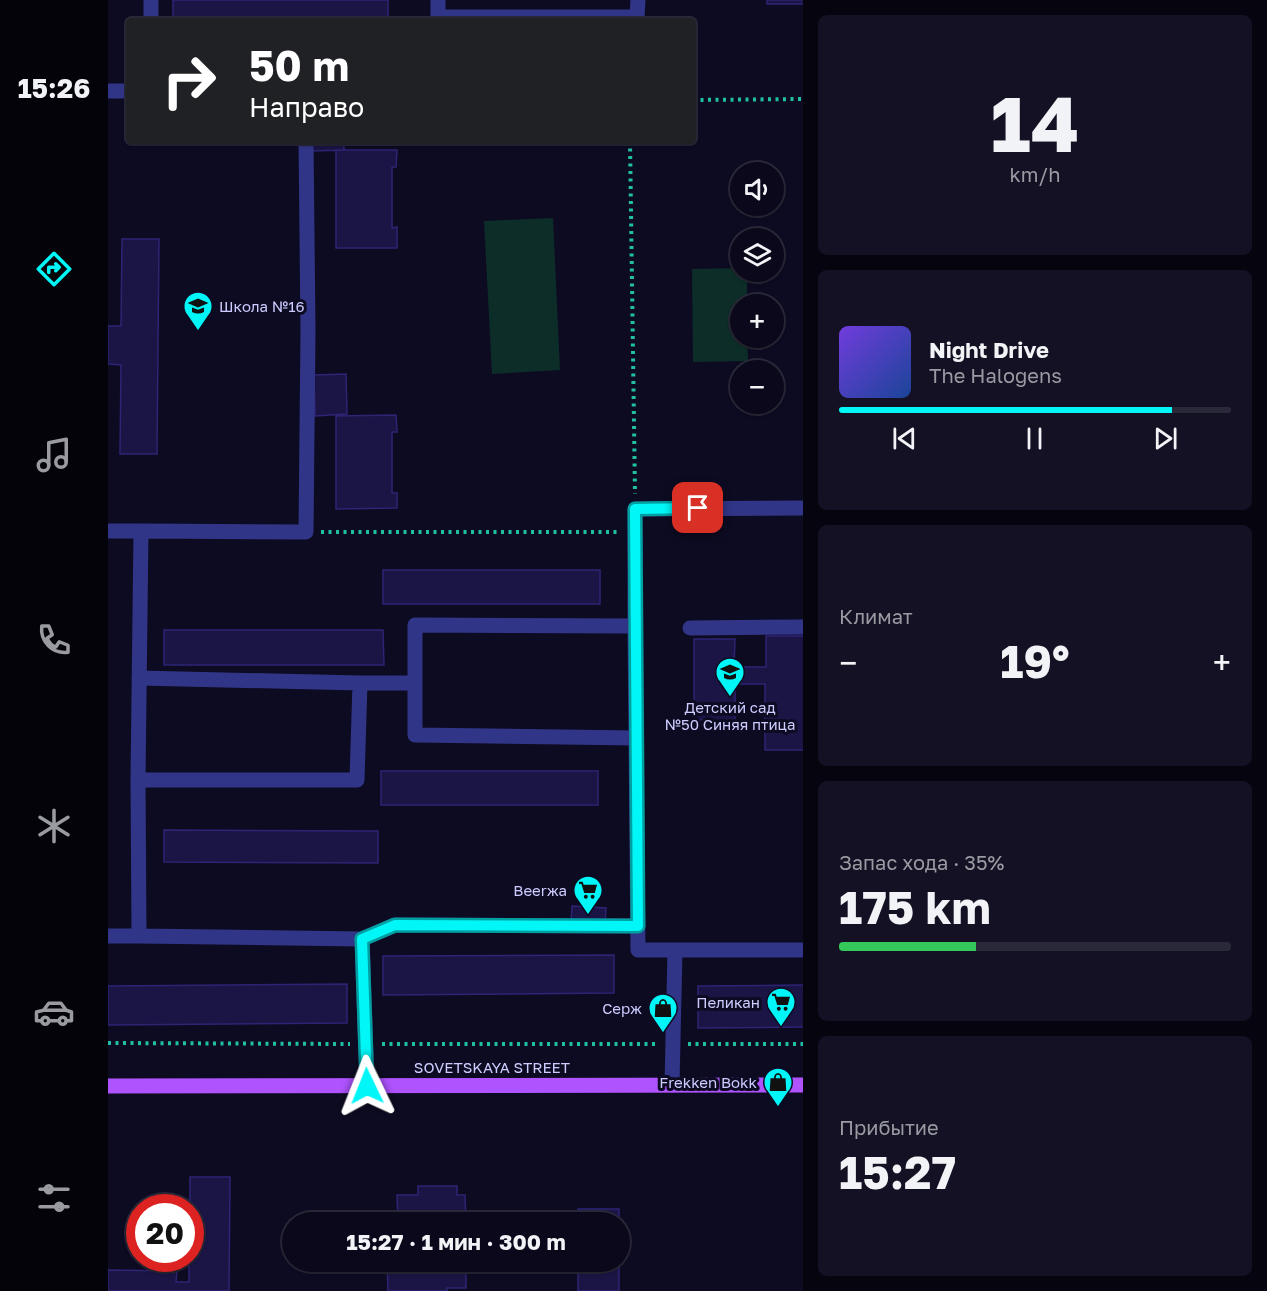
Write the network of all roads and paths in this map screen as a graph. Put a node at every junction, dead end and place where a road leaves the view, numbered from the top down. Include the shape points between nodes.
1 (151, 0) edge
2 (438, 0) edge
3 (638, 0) edge
4 (151, 18) edge
5 (108, 91) edge
6 (126, 91) edge
7 (803, 99) edge
8 (696, 100) edge
9 (306, 144) edge
10 (803, 508) edge
11 (108, 531) edge
12 (141, 531) junction
13 (306, 532) junction
14 (635, 532) junction
15 (635, 626) junction
16 (803, 627) edge
17 (690, 628) dead end
18 (139, 678) junction
19 (360, 682) junction
20 (415, 683) junction
21 (636, 738) junction
22 (138, 780) junction
23 (638, 926) junction
24 (108, 936) edge
25 (139, 936) junction
26 (362, 939) junction
27 (675, 950) junction
28 (803, 950) edge
29 (108, 1043) edge
30 (366, 1044) junction
31 (673, 1044) junction
32 (803, 1044) edge
33 (803, 1084) edge
34 (672, 1085) junction
35 (108, 1086) edge
36 (367, 1086) junction

1 - 4 lane
2 - 3 lane via 438,17 637,17
5 - 6 lane
7 - 8 path
9 - 13 lane
10 - 14 lane via 635,509
11 - 12 lane
12 - 13 lane
12 - 18 lane
13 - 14 path
14 - 15 lane
15 - 20 lane via 415,625
15 - 21 lane
16 - 17 lane
18 - 19 lane
18 - 22 lane
19 - 20 lane
19 - 22 lane via 357,780
20 - 21 lane via 415,735
21 - 23 lane
22 - 25 lane
23 - 26 lane via 395,925
23 - 27 lane via 638,950
24 - 25 lane
25 - 26 lane
26 - 30 lane
27 - 28 lane
27 - 31 lane
29 - 30 path
30 - 31 path
30 - 36 lane
31 - 32 path
31 - 34 lane
33 - 34 main road, SOVETSKAYA STREET
34 - 36 main road, SOVETSKAYA STREET
35 - 36 main road, SOVETSKAYA STREET

